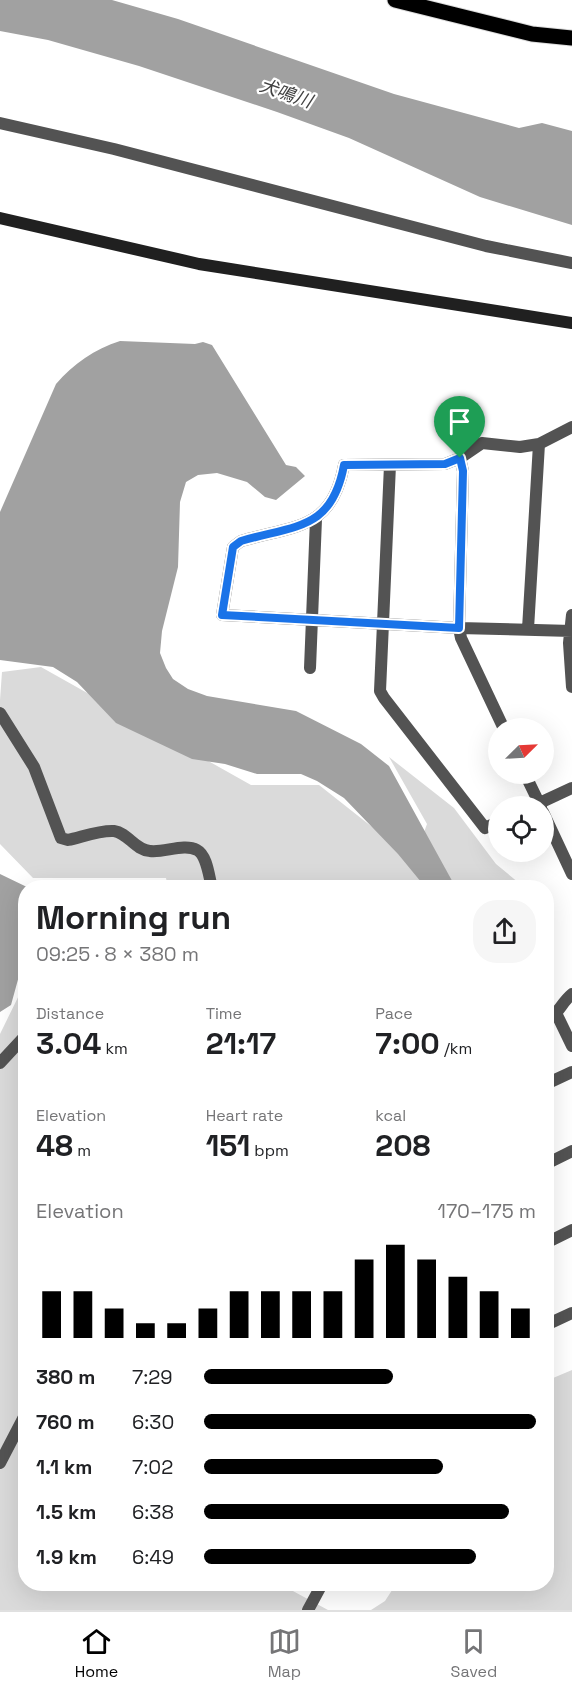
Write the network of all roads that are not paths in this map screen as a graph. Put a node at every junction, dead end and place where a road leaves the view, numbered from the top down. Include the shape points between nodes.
1 (395, 0) edge
2 (572, 38) edge
3 (0, 123) edge
4 (0, 218) edge
5 (572, 263) edge
6 (572, 323) edge
7 (572, 427) edge
8 (540, 444) junction
9 (460, 458) junction
10 (390, 465) junction
11 (316, 519) junction
12 (572, 615) edge
13 (313, 619) junction
14 (385, 623) junction
15 (459, 628) junction
16 (528, 629) junction
17 (571, 631) edge
18 (310, 668) dead end
19 (572, 687) edge
20 (0, 713) edge
21 (499, 718) edge
22 (572, 788) edge
23 (554, 798) edge
24 (488, 827) edge
25 (554, 839) edge
26 (572, 874) edge
27 (210, 880) edge
28 (572, 994) edge
29 (554, 1015) edge
30 (554, 1021) edge
31 (18, 1044) edge
32 (572, 1046) edge
33 (0, 1063) edge
34 (572, 1072) edge
35 (554, 1080) edge
36 (572, 1151) edge
37 (554, 1160) edge
38 (572, 1230) edge
39 (554, 1239) edge
40 (572, 1313) edge
41 (554, 1321) edge
42 (18, 1428) edge
43 (0, 1463) edge
44 (318, 1591) edge
45 (308, 1610) edge

1 - 2 main road via 532,34
3 - 5 street via 486,246
4 - 6 street via 199,264
7 - 8 street
8 - 9 street via 520,447 482,443
8 - 16 street
9 - 10 street via 445,464
9 - 15 street via 463,471
10 - 11 street via 344,465 340,487
10 - 14 street
11 - 13 street
11 - 13 street via 241,541 233,547 222,615
12 - 17 street
13 - 14 street
13 - 18 street
14 - 15 street
14 - 24 street via 380,691 485,828
15 - 16 street
15 - 21 street
16 - 17 street
17 - 19 street
20 - 27 street via 34,767 61,838 113,831 142,849 198,850
22 - 23 street
25 - 26 street
28 - 29 street
30 - 32 street
31 - 33 street
34 - 35 street
36 - 37 street
38 - 39 street
40 - 41 street
42 - 43 street
44 - 45 street

